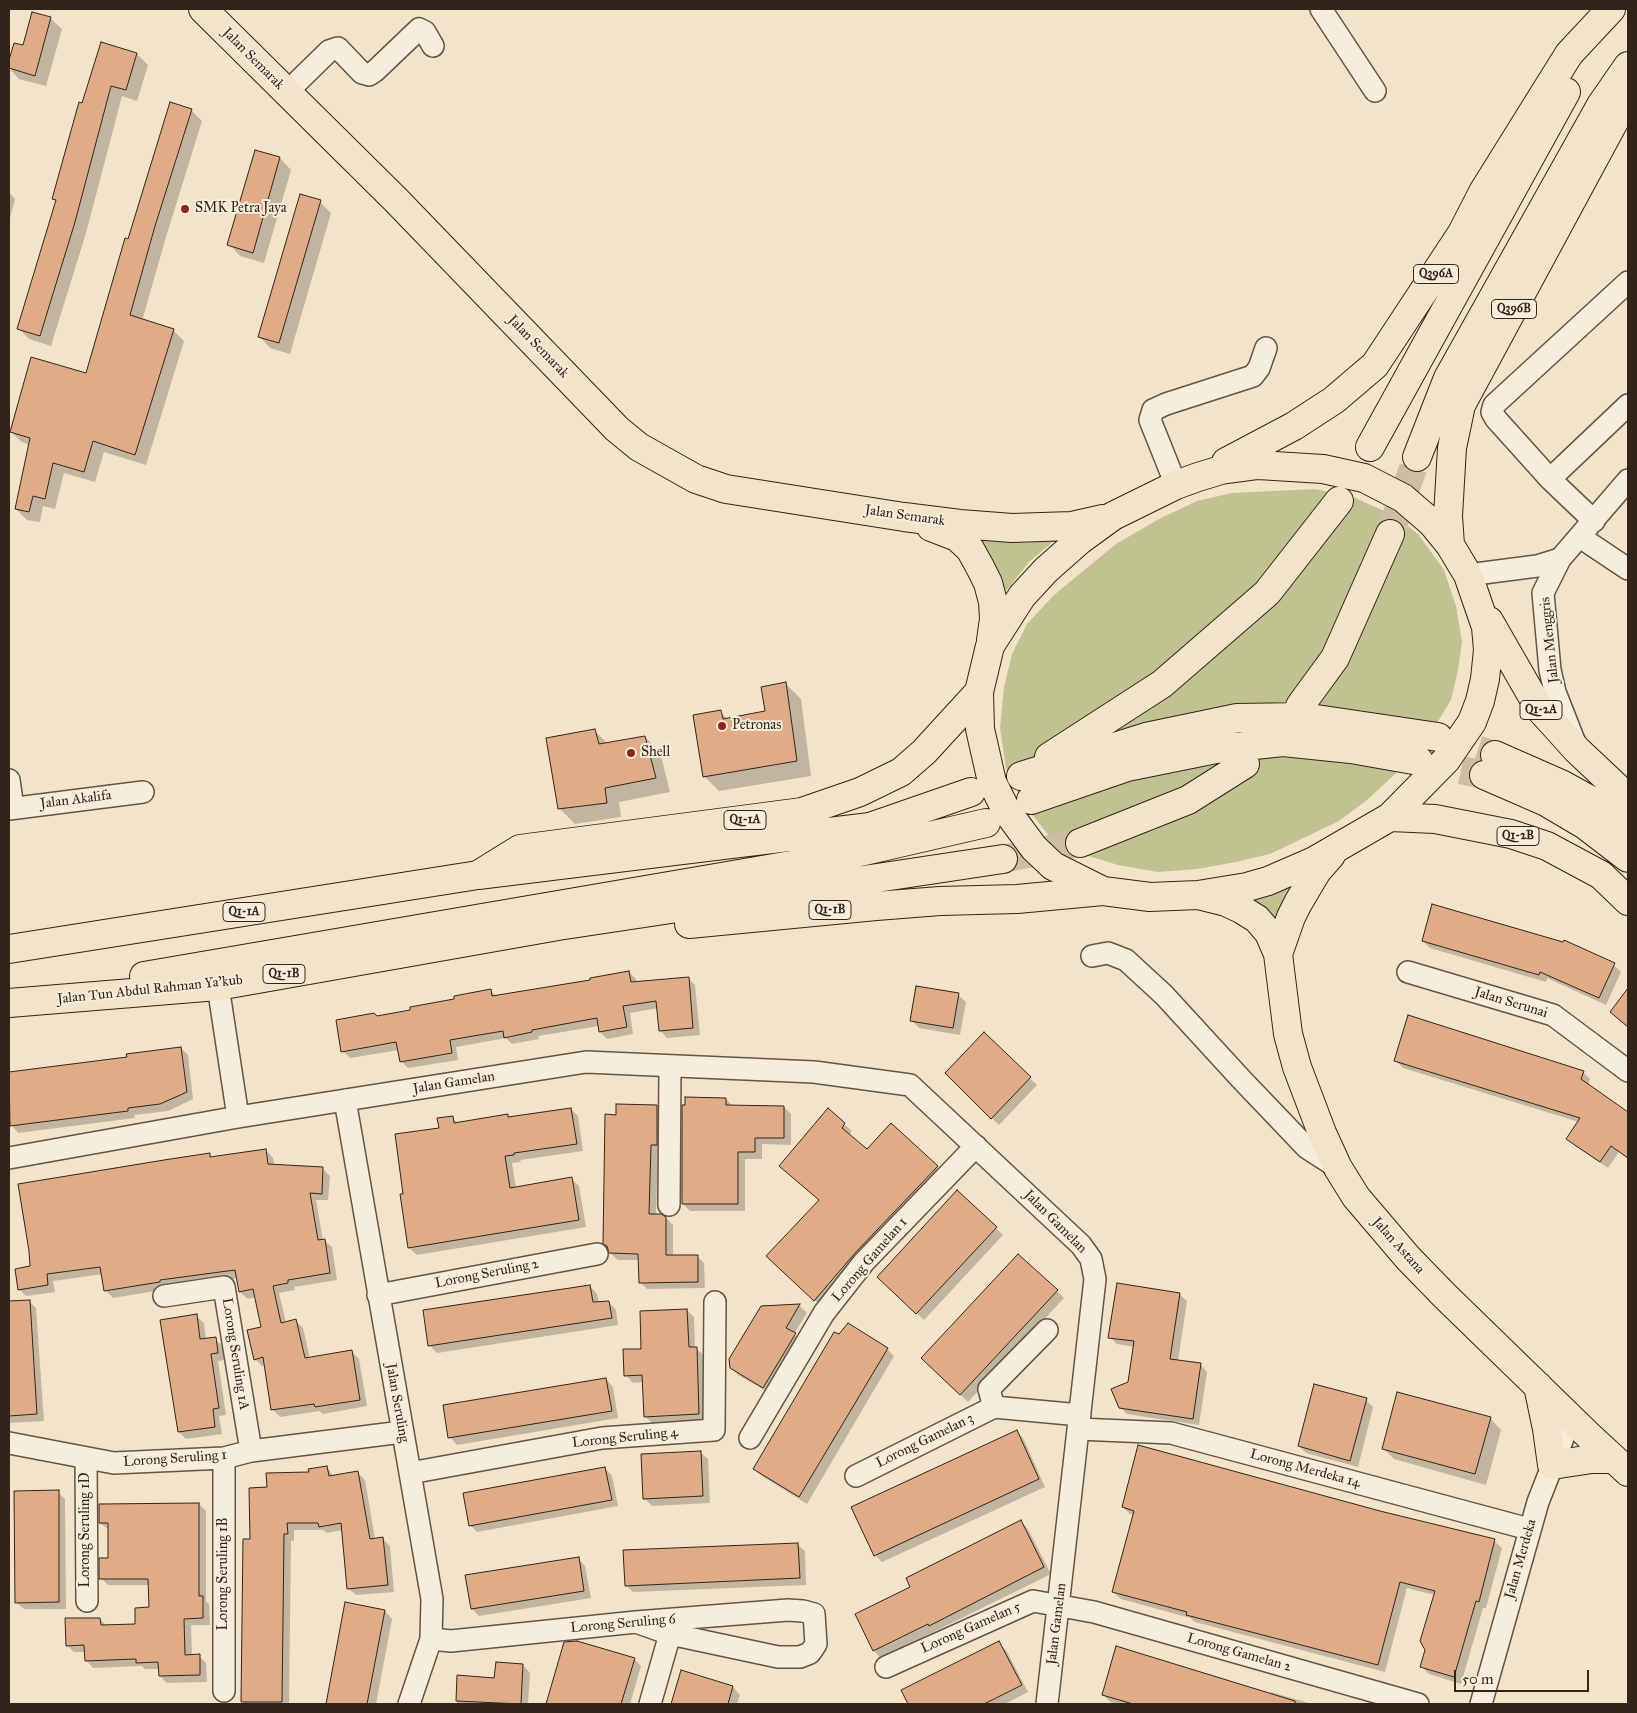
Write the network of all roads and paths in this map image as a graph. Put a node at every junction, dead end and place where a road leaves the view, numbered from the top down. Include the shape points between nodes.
1 (203, 9) edge
2 (1321, 9) edge
3 (1611, 9) edge
4 (433, 46) dead end
5 (1628, 66) edge
6 (1628, 85) edge
7 (1375, 91) dead end
8 (286, 92) junction
9 (1628, 282) edge
10 (1266, 348) dead end
11 (1628, 405) edge
12 (1370, 448) dead end
13 (1417, 457) tunnel mouth
14 (1550, 479) junction
15 (1628, 480) edge
16 (1187, 481) junction
17 (1339, 501) dead end
18 (1113, 516) junction
19 (904, 517) junction
20 (1594, 521) junction
21 (1390, 534) tunnel mouth
22 (1580, 537) junction
23 (1450, 545) junction
24 (1560, 559) junction
25 (1628, 569) edge
26 (1468, 575) junction
27 (1480, 604) junction
28 (990, 646) junction
29 (979, 692) junction
30 (1300, 706) dead end
31 (1438, 737) tunnel mouth
32 (1578, 750) junction
33 (1419, 761) tunnel mouth
34 (1246, 764) dead end
35 (9, 780) edge
36 (1026, 788) junction
37 (143, 792) dead end
38 (971, 792) dead end
39 (1628, 798) edge
40 (11, 809) edge
41 (1390, 817) junction
42 (986, 823) dead end
43 (1628, 826) edge
44 (1080, 843) tunnel mouth
45 (1335, 850) junction
46 (1628, 858) edge
47 (1004, 859) tunnel mouth
48 (478, 875) junction
49 (1103, 891) junction
50 (1198, 895) junction
51 (1628, 901) edge
52 (558, 926) junction
53 (9, 949) edge
54 (1278, 954) junction
55 (1092, 956) dead end
56 (1408, 972) dead end
57 (218, 986) junction
58 (9, 999) edge
59 (9, 1003) edge
60 (670, 1066) junction
61 (1628, 1072) edge
62 (345, 1100) junction
63 (238, 1117) junction
64 (976, 1146) junction
65 (9, 1158) edge
66 (1338, 1168) junction
67 (669, 1205) dead end
68 (597, 1254) dead end
69 (378, 1295) junction
70 (164, 1296) dead end
71 (714, 1302) dead end
72 (1048, 1330) dead end
73 (1538, 1386) junction
74 (994, 1407) junction
75 (1571, 1418) junction
76 (1079, 1422) junction
77 (402, 1432) junction
78 (750, 1438) dead end
79 (9, 1443) edge
80 (251, 1451) junction
81 (224, 1458) junction
82 (86, 1459) junction
83 (1552, 1465) junction
84 (1621, 1465) edge
85 (410, 1473) junction
86 (856, 1476) dead end
87 (1529, 1529) junction
88 (86, 1601) dead end
89 (1059, 1606) junction
90 (636, 1622) junction
91 (670, 1634) junction
92 (431, 1639) junction
93 (886, 1667) dead end
94 (224, 1691) dead end
95 (409, 1704) edge
96 (650, 1704) edge
97 (1047, 1704) edge
98 (1418, 1704) edge
99 (1481, 1704) edge

1 - 8 main road, Jalan Semarak
2 - 7 street
3 - 12 main road
3 - 16 main road, Q396A via 1569,54 1483,192 1462,233 1375,365 1334,400 1302,421
4 - 8 street via 425,32 419,29 369,75 362,73 338,48 329,51
5 - 13 main road via 1601,105 1448,378
6 - 23 main road, Q396B via 1618,116 1461,404 1452,448 1448,516
8 - 19 main road, Jalan Semarak via 396,200 617,429 639,447 696,479 726,489
9 - 14 street via 1494,405 1492,412 1496,418
10 - 16 street via 1253,376 1153,410 1150,420
11 - 14 street
14 - 20 street
15 - 20 street, Jalan Menggris
16 - 18 main road
16 - 23 main road via 1221,470 1258,465 1323,469 1364,478 1419,510
17 - 36 main road via 1267,593 1162,684
18 - 19 main road, Jalan Semarak via 1048,528 1012,528
18 - 28 main road via 1080,540 1032,585
19 - 28 main road via 956,537 970,549 988,583 993,602
20 - 22 street, Jalan Menggris
21 - 30 main road via 1335,658
22 - 24 street, Jalan Menggris
22 - 25 street
23 - 26 main road
24 - 26 street via 1536,566
24 - 32 street, Jalan Menggris via 1543,593 1550,670 1555,692
26 - 27 main road
27 - 32 main road, Q1-2A via 1539,708
27 - 41 main road via 1488,650 1480,701 1472,722 1446,760
28 - 29 main road
29 - 48 main road, Q1-1A via 924,752 901,772 860,792 802,812 520,849
29 - 49 main road via 983,748 992,782 1006,810 1024,836 1053,866
31 - 36 main road via 1303,717 1237,718 1146,737
32 - 39 main road, Q1-2A
33 - 36 main road via 1283,742 1216,749
34 - 44 main road via 1188,800
35 - 40 street
37 - 40 street, Jalan Akalifa
38 - 48 main road via 870,827
41 - 45 main road
41 - 51 main road, Q1-2B via 1435,818 1511,834 1548,846 1600,875
42 - 58 main road via 838,857
43 - 46 main road via 1601,806 1561,784 1490,765 1585,825
45 - 50 main road via 1268,881
45 - 54 main road via 1298,902
47 - 52 main road
48 - 53 main road, Q1-1A
49 - 50 main road via 1150,897
49 - 52 main road, Q1-1B via 885,905 666,926
50 - 54 main road via 1226,902 1256,919 1269,933
52 - 57 main road, Jalan Tun Abdul Rahman Ya'kub / Q1-1B
54 - 66 main road, Jalan Astana via 1288,1034 1297,1067
55 - 66 street via 1108,953 1126,960 1164,995 1307,1148
56 - 61 street, Jalan Serunai via 1553,1015
57 - 59 main road, Jalan Tun Abdul Rahman Ya'kub / Q1-1B
57 - 63 street
60 - 62 street, Jalan Gamelan via 586,1062
60 - 64 street, Jalan Gamelan via 814,1072 910,1085
60 - 67 street
62 - 63 street, Jalan Gamelan
62 - 69 street, Jalan Seruling
63 - 65 street, Jalan Gamelan
64 - 76 street, Jalan Gamelan via 1081,1245 1091,1259 1095,1279
64 - 78 street, Lorong Gamelan 1 via 864,1262 824,1313
66 - 73 main road, Jalan Astana via 1356,1197 1408,1258
68 - 69 street, Lorong Seruling 2
69 - 77 street, Jalan Seruling
70 - 80 street, Lorong Seruling 1A via 224,1287
71 - 85 street, Lorong Seruling 4 via 714,1430 602,1438
72 - 74 street via 989,1389
73 - 75 main road, Jalan Astana
73 - 83 main road
74 - 76 street
74 - 86 street, Lorong Gamelan 3
75 - 83 street, Jalan Merdeka
75 - 84 main road, Jalan Astana
76 - 87 street, Lorong Merdeka 14 via 1171,1433
76 - 89 street, Jalan Gamelan
77 - 80 street, Lorong Seruling 1
77 - 85 street, Jalan Seruling
79 - 82 street, Lorong Seruling 1
80 - 81 street, Lorong Seruling 1
81 - 82 street, Lorong Seruling 1 via 114,1463
81 - 94 street, Lorong Seruling 1B
82 - 88 street, Lorong Seruling 1D
83 - 84 main road via 1592,1458
83 - 87 street, Jalan Merdeka
85 - 92 street, Jalan Seruling via 432,1599
87 - 99 street, Jalan Merdeka
89 - 93 street, Lorong Gamelan 5 via 1033,1601
89 - 97 street, Jalan Gamelan
89 - 98 street, Lorong Gamelan 2 via 1094,1612
90 - 91 street
90 - 91 street, Lorong Seruling 6 via 803,1611 814,1614 816,1644 810,1653 800,1657 778,1657
90 - 92 street, Lorong Seruling 6 via 451,1641
91 - 96 street
92 - 95 street, Jalan Seruling

